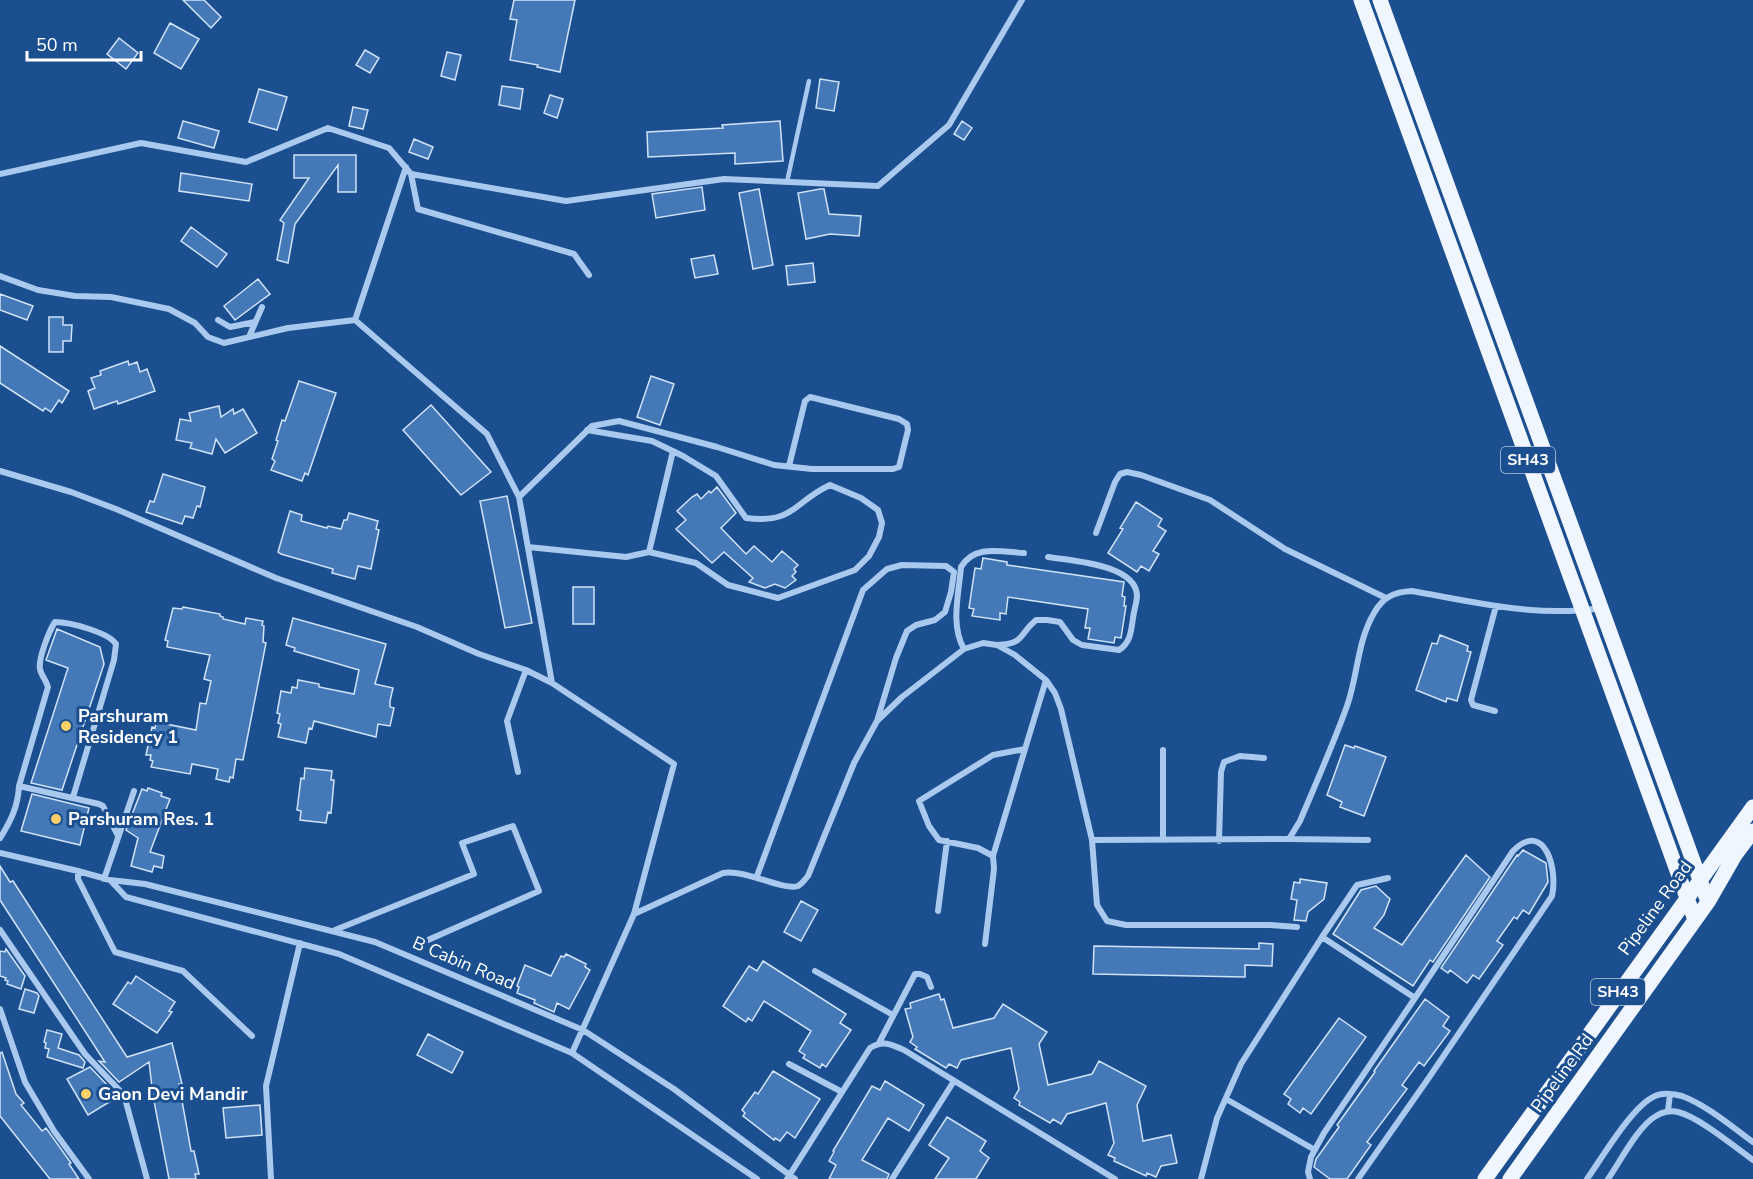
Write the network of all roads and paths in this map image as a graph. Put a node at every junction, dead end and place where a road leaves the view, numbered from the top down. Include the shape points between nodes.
1 (1023, 0) edge
2 (1361, 0) edge
3 (1380, 0) edge
4 (809, 81) dead end
5 (406, 167) junction
6 (0, 174) edge
7 (411, 174) junction
8 (787, 182) junction
9 (589, 275) dead end
10 (0, 276) edge
11 (262, 307) dead end
12 (218, 320) dead end
13 (355, 320) junction
14 (255, 322) junction
15 (249, 337) junction
16 (587, 430) junction
17 (673, 451) junction
18 (789, 466) junction
19 (0, 471) edge
20 (519, 497) junction
21 (1096, 533) dead end
22 (528, 547) junction
23 (649, 552) junction
24 (1024, 553) dead end
25 (1048, 557) dead end
26 (1386, 598) junction
27 (1496, 606) junction
28 (1601, 608) junction
29 (1583, 611) junction
30 (997, 645) junction
31 (964, 649) junction
32 (526, 670) junction
33 (1046, 680) junction
34 (552, 683) junction
35 (1495, 711) dead end
36 (877, 721) junction
37 (1025, 749) junction
38 (1163, 750) dead end
39 (1264, 758) dead end
40 (518, 772) dead end
41 (19, 786) junction
42 (134, 791) dead end
43 (73, 797) junction
44 (1753, 807) edge
45 (1753, 831) edge
46 (118, 836) junction
47 (0, 838) edge
48 (1289, 839) junction
49 (1092, 840) junction
50 (1163, 840) junction
51 (1368, 840) dead end
52 (947, 841) junction
53 (1219, 841) junction
54 (0, 854) edge
55 (993, 856) junction
56 (78, 871) junction
57 (757, 876) junction
58 (1388, 878) dead end
59 (107, 879) junction
60 (1700, 879) junction
61 (1687, 897) junction
62 (1708, 902) junction
63 (938, 911) dead end
64 (634, 914) junction
65 (1695, 920) junction
66 (1297, 927) dead end
67 (0, 930) edge
68 (334, 930) junction
69 (1322, 936) junction
70 (428, 940) dead end
71 (300, 943) junction
72 (985, 944) dead end
73 (815, 971) dead end
74 (931, 987) dead end
75 (1415, 998) junction
76 (0, 1009) edge
77 (893, 1015) junction
78 (583, 1030) junction
79 (252, 1036) dead end
80 (879, 1042) junction
81 (572, 1053) junction
82 (789, 1064) dead end
83 (954, 1080) junction
84 (842, 1092) junction
85 (1670, 1094) junction
86 (1226, 1099) junction
87 (1668, 1112) junction
88 (1753, 1142) edge
89 (1315, 1150) junction
90 (1753, 1160) edge
91 (1589, 1176) edge
92 (791, 1177) edge
93 (89, 1179) edge
94 (147, 1179) edge
95 (270, 1179) edge
96 (757, 1179) edge
97 (892, 1179) edge
98 (1115, 1179) edge
99 (1201, 1179) edge
100 (1310, 1179) edge
101 (1358, 1179) edge
102 (1485, 1179) edge
103 (1510, 1179) edge
104 (1598, 1179) edge
105 (1608, 1179) edge

1 - 8 street via 949,126 878,186
2 - 29 main road, SH43
3 - 28 main road, SH43
4 - 8 lane
5 - 6 street via 389,148 328,128 246,162 141,142
5 - 7 street
5 - 13 street
7 - 8 street via 566,201 723,179
7 - 9 street via 418,209 574,254
10 - 15 street via 38,290 111,297 169,309 195,323 208,337 224,343
11 - 14 street
12 - 14 street via 230,327
13 - 15 street
13 - 20 street via 487,434
14 - 15 street
16 - 17 street via 652,441
16 - 18 street via 619,421
16 - 20 street
17 - 23 street
17 - 23 street via 716,476 746,518 783,516 830,485 878,510 882,523 879,537 869,556 855,570 778,598 728,585 696,563
18 - 18 street via 805,401 810,397 899,419 909,430 903,459 893,469
19 - 32 street via 94,501 276,578
20 - 22 street
21 - 26 street via 1120,474 1141,475 1210,500 1285,549
22 - 23 street via 626,557
22 - 34 street
24 - 31 street via 983,551 966,559 961,567 957,637
25 - 30 street via 1112,568 1130,580 1137,593 1131,637 1119,650 1082,645 1073,640 1060,622 1047,620 1036,621 1013,644
26 - 27 street via 1396,592 1412,591
26 - 48 street via 1374,612 1360,645 1348,703
27 - 29 street
27 - 35 street via 1471,700 1477,707
28 - 29 street
28 - 60 main road, SH43
29 - 61 main road, SH43
30 - 31 street via 983,643
30 - 33 street
31 - 36 street
32 - 34 street
32 - 40 street via 507,721
33 - 37 street
33 - 49 street via 1061,709
34 - 64 street via 674,764
36 - 57 street via 854,763 808,876 792,887
36 - 57 street via 907,631 945,612 954,572 946,566 902,565 887,569 863,590
37 - 52 street via 993,755 919,801 929,826 939,840
37 - 55 street
38 - 50 street
39 - 53 street via 1240,756 1224,762
41 - 43 street
41 - 43 street via 48,687 40,663 51,628 55,622 66,622 107,636 116,644
41 - 47 street via 18,801
42 - 46 street
43 - 46 street via 103,806
44 - 60 main road, Pipeline Road / SH43
45 - 62 main road, SH43
46 - 59 street
48 - 51 street
48 - 53 street
49 - 50 street
49 - 66 street via 1097,905 1107,921 1126,925
50 - 53 street
52 - 55 street
52 - 63 street
54 - 56 street, B Cabin Road
55 - 72 street
56 - 59 street, B Cabin Road
56 - 79 street via 78,879 115,952 183,971
57 - 64 street via 723,873
58 - 69 street via 1357,885
59 - 68 street, B Cabin Road via 145,884
59 - 71 street via 126,897
60 - 61 main road, Pipeline Road / SH43
60 - 62 main road, SH43
61 - 65 main road, SH43
61 - 102 main road, Pipeline Road / SH43
62 - 65 main road, Pipeline Rd / SH43
64 - 78 street
65 - 103 main road, Pipeline Rd / SH43
67 - 94 street via 85,1054 124,1095
68 - 70 street via 474,874 462,843 513,826 539,891
68 - 78 street, B Cabin Road via 375,942
69 - 75 street
69 - 86 street via 1241,1064
71 - 81 street via 339,954
71 - 95 street via 266,1086
73 - 77 street
74 - 77 street via 927,977 915,974
75 - 89 street
75 - 101 street via 1513,851 1529,840 1547,849 1554,867 1552,896
76 - 93 street via 25,1082
77 - 80 street
78 - 81 street
78 - 92 street, B Cabin Road via 674,1089
80 - 83 street via 904,1050
80 - 84 street via 870,1047
81 - 96 street
82 - 84 street
83 - 97 street
83 - 98 street
84 - 92 street
85 - 87 street
85 - 88 street via 1705,1108
85 - 91 street via 1645,1101
86 - 89 street
86 - 99 street
87 - 90 street via 1697,1120
87 - 105 street via 1655,1116 1641,1131
89 - 100 street via 1308,1172
91 - 104 street

